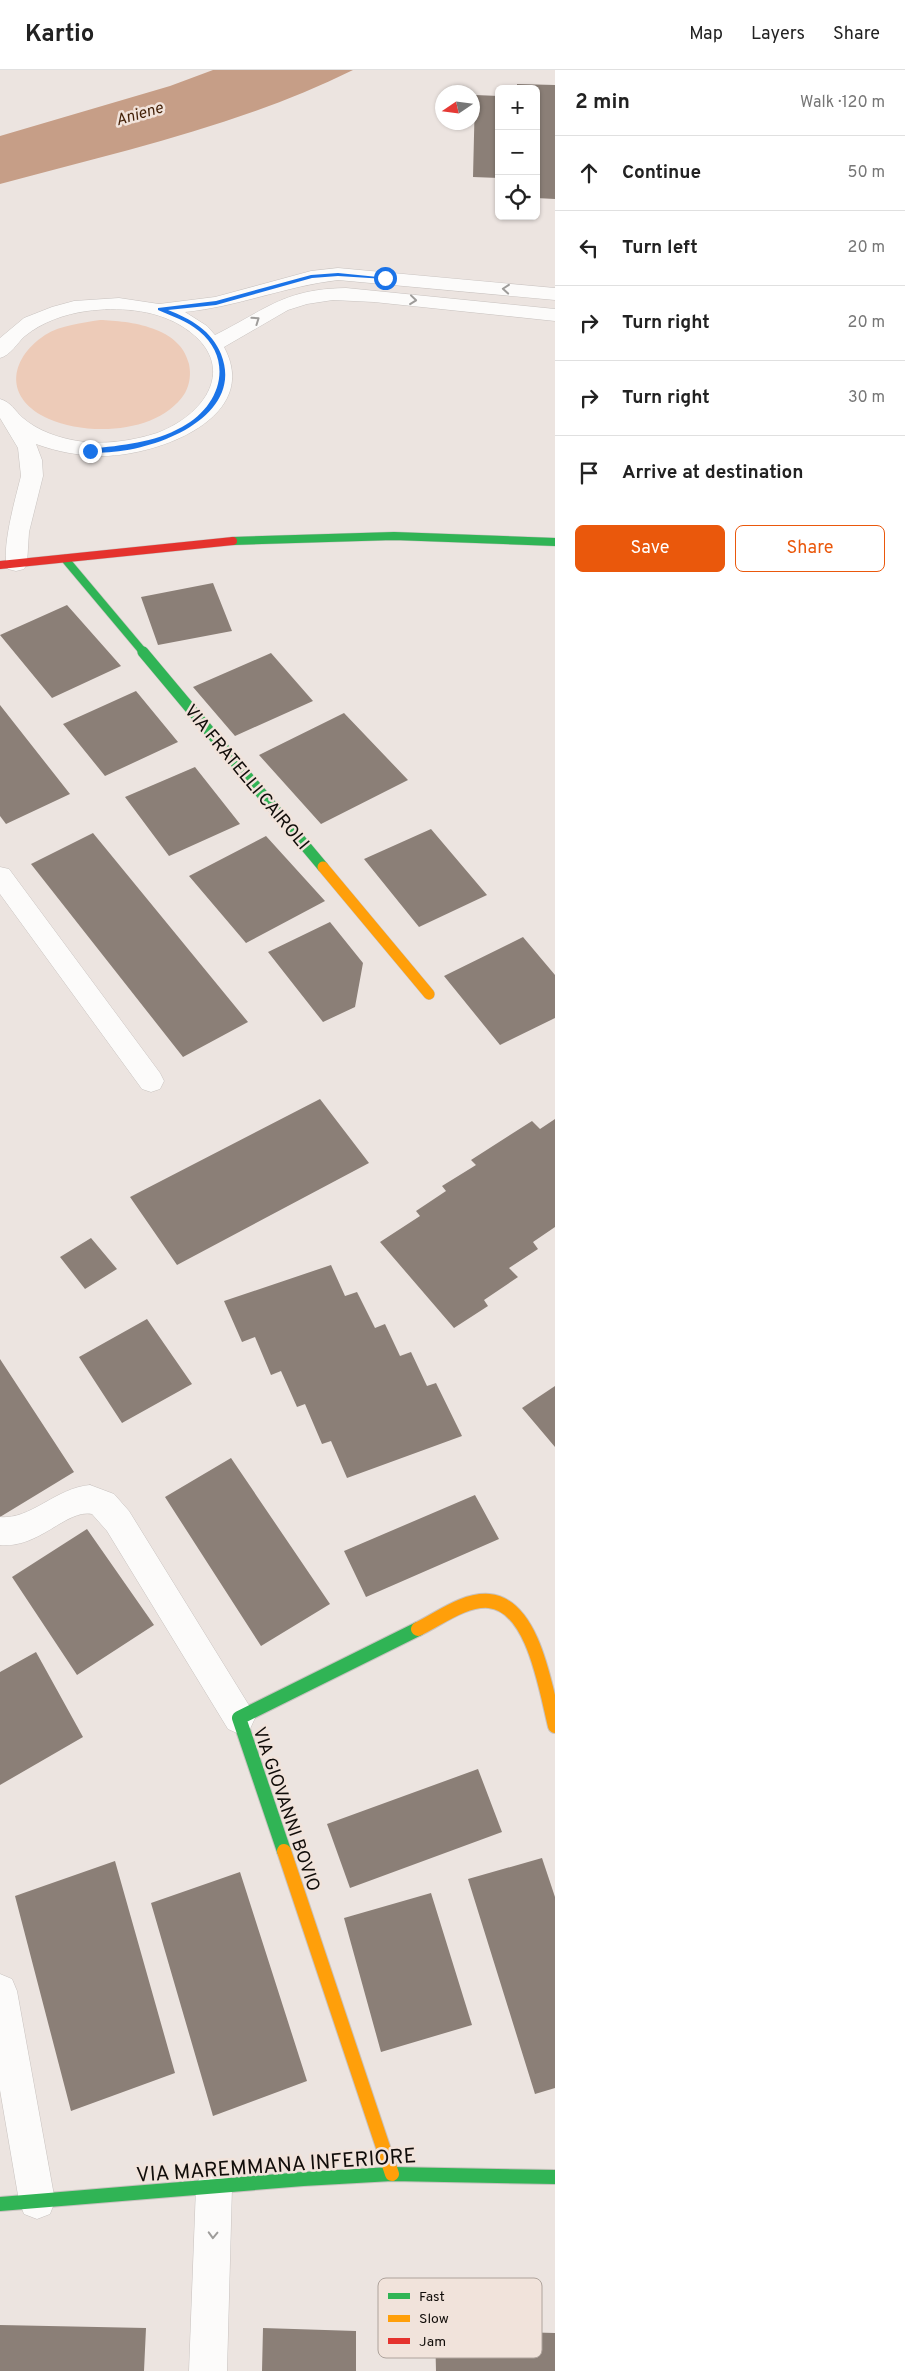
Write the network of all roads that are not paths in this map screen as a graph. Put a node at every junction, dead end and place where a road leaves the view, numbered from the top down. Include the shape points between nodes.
1 (555, 294) edge
2 (160, 309) junction
3 (555, 315) edge
4 (214, 344) junction
5 (0, 350) edge
6 (6, 415) edge
7 (90, 451) junction
8 (32, 476) junction
9 (555, 542) edge
10 (64, 559) junction
11 (8, 565) edge
12 (0, 876) edge
13 (428, 994) dead end
14 (151, 1081) dead end
15 (0, 1531) edge
16 (238, 1718) junction
17 (555, 1726) edge
18 (0, 1992) edge
19 (392, 2174) junction
20 (555, 2177) edge
21 (214, 2187) junction
22 (38, 2201) junction
23 (0, 2204) edge
24 (208, 2371) edge

1 -> 2 street via 338,274 311,277 216,303
2 - 4 street via 200,329
2 - 5 street via 124,303 87,304 52,313 23,328
4 -> 3 street via 294,301 342,293
4 - 7 street via 224,368 219,394 206,412 186,428 159,440
6 - 7 street via 36,436
6 - 8 street via 27,442
7 - 8 street via 65,455
8 - 11 street
9 - 10 street via 480,536 312,536
10 - 11 street
10 - 13 street, VIA FRATELLI CAIROLI
12 - 14 street
15 - 16 street via 20,1531 70,1503 93,1500 102,1503 118,1521
16 - 17 street, VIA GIOVANNI BOVIO via 465,1606 491,1601 513,1610 525,1625
16 - 19 street, VIA GIOVANNI BOVIO
18 - 22 street
19 - 20 street, VIA MAREMMANA INFERIORE
19 - 21 street, VIA MAREMMANA INFERIORE
21 - 22 street, VIA MAREMMANA INFERIORE
21 -> 24 street
22 - 23 street, VIA MAREMMANA INFERIORE

